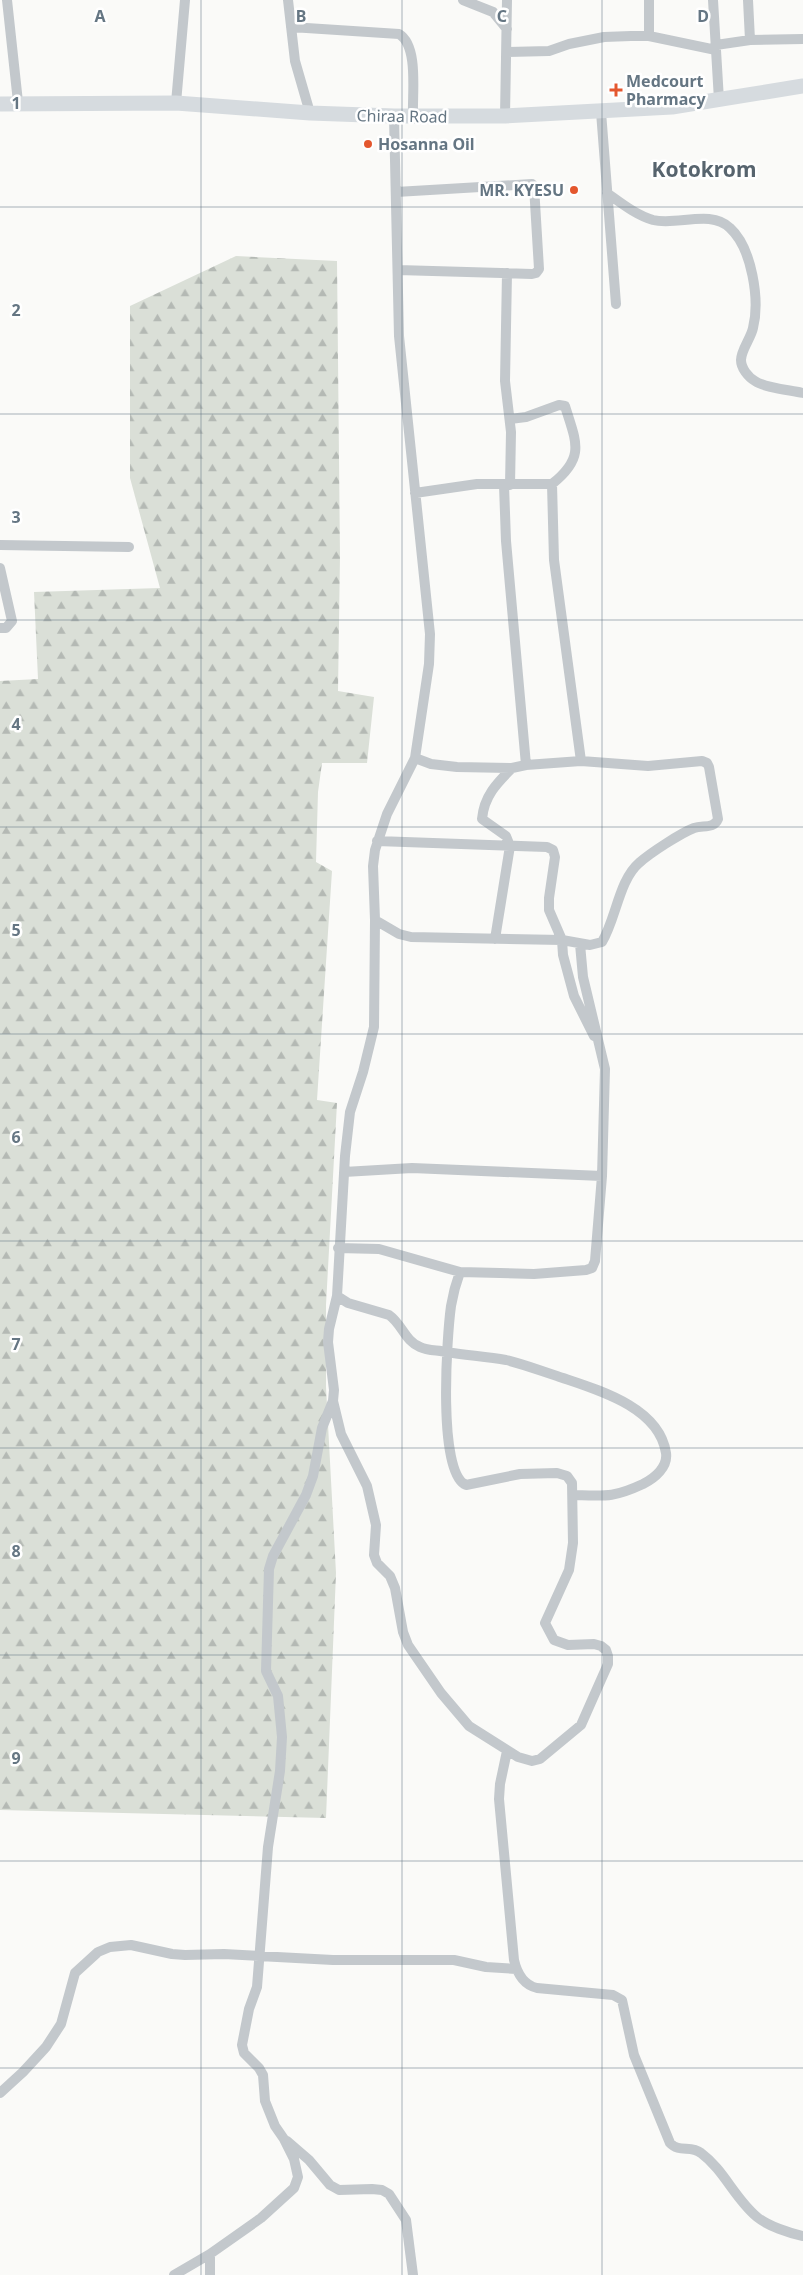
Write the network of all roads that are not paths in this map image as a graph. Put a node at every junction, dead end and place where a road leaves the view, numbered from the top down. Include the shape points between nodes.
1 (7, 0) edge
2 (185, 0) edge
3 (288, 0) edge
4 (463, 0) edge
5 (507, 0) edge
6 (649, 0) edge
7 (713, 0) edge
8 (748, 0) edge
9 (291, 27) junction
10 (507, 29) junction
11 (649, 36) junction
12 (803, 39) edge
13 (750, 40) junction
14 (716, 47) junction
15 (507, 52) junction
16 (803, 86) edge
17 (719, 100) junction
18 (18, 102) junction
19 (176, 102) junction
20 (0, 104) edge
21 (600, 112) junction
22 (310, 113) junction
23 (394, 116) junction
24 (413, 116) junction
25 (505, 116) junction
26 (396, 192) junction
27 (607, 193) junction
28 (398, 270) junction
29 (507, 273) junction
30 (616, 304) dead end
31 (803, 393) edge
32 (510, 419) junction
33 (552, 484) junction
34 (507, 485) junction
35 (415, 493) junction
36 (0, 546) edge
37 (129, 547) dead end
38 (0, 568) edge
39 (0, 628) edge
40 (415, 758) junction
41 (581, 761) junction
42 (526, 765) junction
43 (512, 768) junction
44 (376, 842) junction
45 (510, 846) junction
46 (375, 920) junction
47 (495, 939) junction
48 (562, 940) junction
49 (580, 944) junction
50 (599, 1043) junction
51 (344, 1172) junction
52 (602, 1176) junction
53 (338, 1248) junction
54 (460, 1272) junction
55 (337, 1296) junction
56 (447, 1352) junction
57 (333, 1402) junction
58 (573, 1495) junction
59 (507, 1752) junction
60 (260, 1956) junction
61 (516, 1969) junction
62 (0, 2093) edge
63 (284, 2139) junction
64 (803, 2236) edge
65 (210, 2254) junction
66 (174, 2275) edge
67 (210, 2275) edge
68 (413, 2275) edge

1 - 18 street
2 - 19 street
3 - 9 street
4 - 10 street via 493,12
5 - 10 street
6 - 11 street
7 - 14 street
8 - 13 street
9 - 22 street via 295,61
9 - 24 street via 405,37 412,50
10 - 15 street
11 - 14 street
11 - 15 street via 604,37 549,51
12 - 13 street
13 - 14 street
14 - 17 street
15 - 25 street
16 - 17 highway, Chiraa Road
17 - 21 highway, Chiraa Road
18 - 19 highway, Chiraa Road
18 - 20 highway, Chiraa Road
19 - 22 highway, Chiraa Road
21 - 25 highway, Chiraa Road
21 - 27 street
22 - 23 highway, Chiraa Road
23 - 24 highway, Chiraa Road
23 - 26 street
24 - 25 highway, Chiraa Road
26 - 28 street
26 - 29 street via 532,184 539,270 532,274
27 - 30 street
27 - 31 street via 640,215 654,220 714,219 732,228 741,241 756,292 753,329 741,358 745,372 756,382
28 - 29 street
28 - 35 street via 399,336
29 - 32 street via 505,381
32 - 33 street via 565,406 577,446 576,454
32 - 34 street
33 - 34 street
33 - 41 street via 554,560
34 - 35 street via 477,484
34 - 42 street via 506,541
35 - 40 street via 430,634 429,664
36 - 37 street
38 - 39 street via 12,621 6,628
40 - 43 street via 431,764 457,767
40 - 44 street
41 - 42 street
41 - 49 street via 648,766 707,763 718,819 710,826 695,828 638,863 629,874 602,942
42 - 43 street
43 - 45 street via 490,790 482,819 506,836
44 - 45 street
44 - 46 street via 373,866
45 - 47 street
45 - 48 street via 553,850 549,910
46 - 47 street via 411,937
46 - 51 street via 374,1027 364,1072 350,1112
47 - 48 street
48 - 49 street
48 - 50 street via 574,996
49 - 50 street via 583,977
50 - 52 street via 605,1068
51 - 52 street via 412,1168
51 - 53 street
52 - 54 street via 592,1268 534,1274
53 - 54 street via 379,1250
53 - 55 street
54 - 56 street via 451,1305
55 - 56 street via 395,1319 415,1345
55 - 57 street via 328,1342
56 - 58 street via 446,1408 451,1452 460,1482 466,1485 503,1476 557,1473 572,1483
56 - 58 street via 507,1360 596,1388 653,1423 662,1436 666,1456 661,1471 650,1480 612,1496
57 - 59 street via 341,1434 367,1486 376,1525 374,1556 395,1588 408,1645 441,1693 469,1726
57 - 60 street via 322,1428 306,1495 269,1569 266,1671 278,1696 282,1737 267,1856
58 - 59 street via 573,1543 569,1570 546,1623 554,1640 560,1643 600,1646 606,1650 608,1664 581,1725 571,1735 559,1741 540,1759 532,1761
59 - 61 street via 499,1799
60 - 61 street via 454,1960
60 - 62 street via 172,1954 132,1945 98,1952 75,1973 61,2024 46,2047
60 - 63 street via 257,1987 242,2045 244,2053 263,2076 265,2101
61 - 64 street via 530,1987 613,1995 622,2000 634,2055 670,2143 674,2148 700,2151 757,2218
63 - 65 street via 297,2168 294,2188 261,2218
63 - 68 street via 309,2160 330,2186 339,2190 382,2190 389,2194 406,2220
65 - 66 street
65 - 67 street

